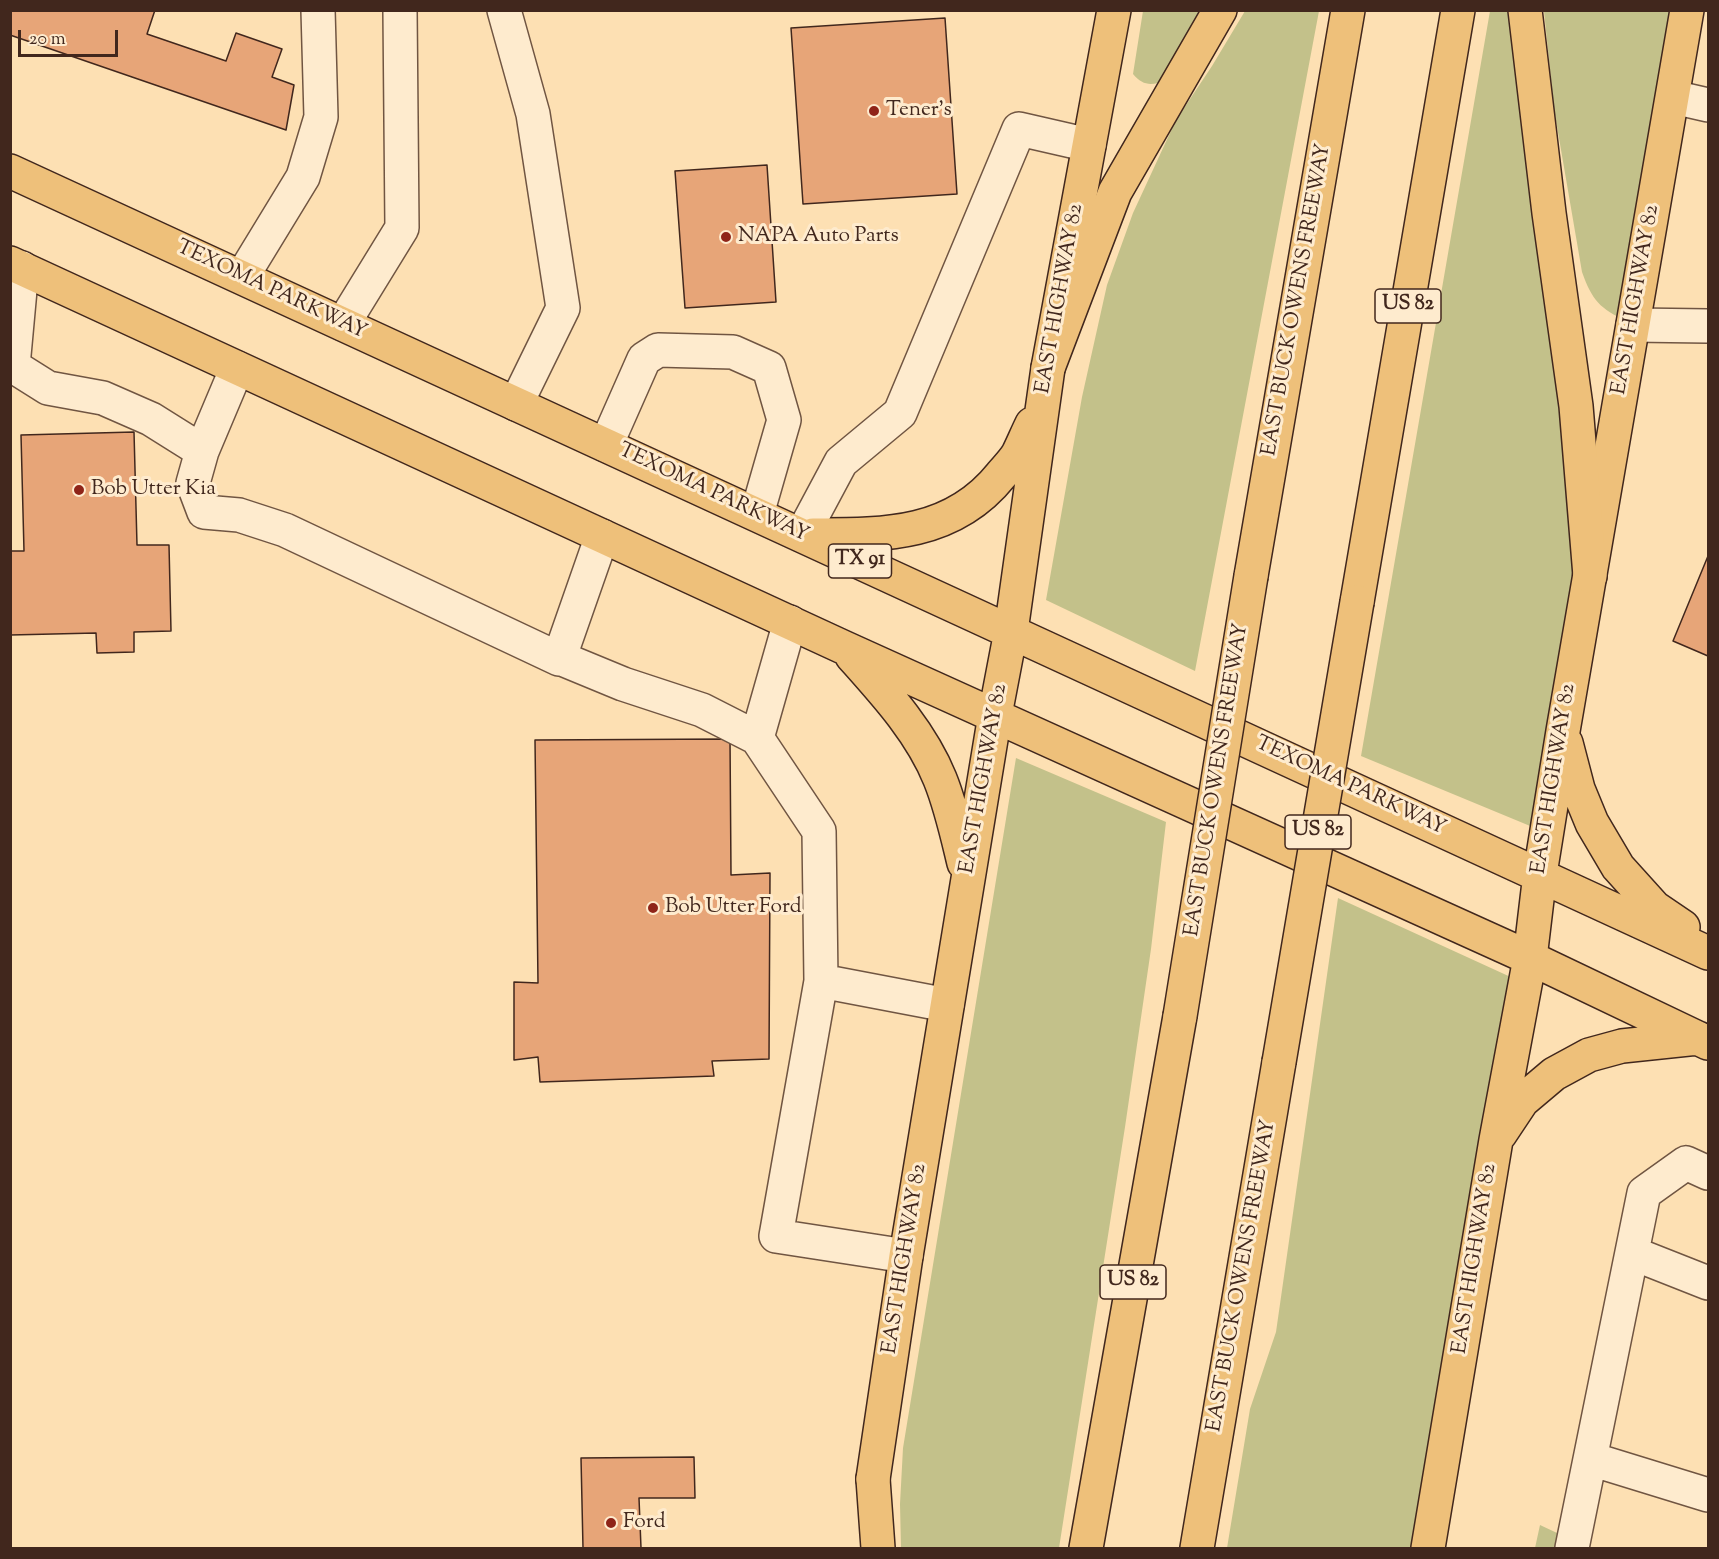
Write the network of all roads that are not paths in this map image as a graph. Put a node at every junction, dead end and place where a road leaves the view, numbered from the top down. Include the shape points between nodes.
1 (318, 10) edge
2 (400, 10) edge
3 (504, 10) edge
4 (1114, 10) edge
5 (1220, 10) edge
6 (1348, 10) edge
7 (1458, 10) edge
8 (1525, 10) edge
9 (1687, 10) edge
10 (1672, 97) junction
11 (1708, 105) edge
12 (1089, 145) junction
13 (10, 171) edge
14 (16, 266) edge
15 (242, 278) junction
16 (343, 324) junction
17 (1633, 325) junction
18 (1708, 326) edge
19 (237, 368) junction
20 (1046, 383) junction
21 (516, 404) junction
22 (606, 445) junction
23 (202, 451) junction
24 (757, 514) junction
25 (802, 535) junction
26 (602, 536) junction
27 (1590, 576) junction
28 (790, 622) junction
29 (1011, 631) junction
30 (845, 648) junction
31 (560, 658) junction
32 (995, 715) junction
33 (1563, 731) junction
34 (757, 738) junction
35 (1539, 874) junction
36 (967, 880) junction
37 (1708, 946) edge
38 (1708, 953) edge
39 (1530, 958) junction
40 (821, 981) junction
41 (947, 1005) junction
42 (1703, 1040) edge
43 (1496, 1140) junction
44 (1708, 1173) edge
45 (1632, 1253) junction
46 (906, 1256) junction
47 (1708, 1283) edge
48 (1591, 1459) junction
49 (873, 1479) junction
50 (1708, 1496) edge
51 (861, 1548) edge
52 (878, 1548) edge
53 (1086, 1548) edge
54 (1197, 1548) edge
55 (1428, 1548) edge
56 (1572, 1548) edge

1 - 15 street via 321,117 303,177
2 - 16 street via 402,228
3 - 21 street via 533,114 563,308
4 - 12 main road, EAST HIGHWAY 82
5 - 20 main road via 1116,192
6 - 53 main road, EAST BUCK OWENS FREEWAY / US 82, bridge via 1180,1016
7 - 54 main road, EAST BUCK OWENS FREEWAY / US 82, bridge
8 - 27 main road via 1576,406
9 - 10 main road, EAST HIGHWAY 82
10 - 11 street
10 - 17 main road, EAST HIGHWAY 82
12 - 20 main road, EAST HIGHWAY 82
12 - 25 street via 1019,129 900,413 842,462
13 - 15 main road, TEXOMA PARKWAY / TX 91
14 - 19 main road
14 - 23 street via 13,366 48,388 103,398 151,419
15 - 16 main road, TEXOMA PARKWAY / TX 91
16 - 21 main road, TEXOMA PARKWAY / TX 91
17 - 18 street
17 - 27 main road, EAST HIGHWAY 82
19 - 23 street
19 - 26 main road
20 - 25 main road via 1017,455 988,491 956,515 912,530
20 - 29 main road, EAST HIGHWAY 82
21 - 22 main road, TEXOMA PARKWAY / TX 91
22 - 24 main road, TEXOMA PARKWAY / TX 91
22 - 24 street via 644,359 658,350 734,352 769,368 784,420
23 - 31 street via 194,483 204,512 239,515 285,530
24 - 25 main road, TEXOMA PARKWAY / TX 91
25 - 29 main road, TEXOMA PARKWAY / TX 91
26 - 28 main road
26 - 31 street
27 - 33 main road, EAST HIGHWAY 82
28 - 30 main road
28 - 34 street
29 - 32 main road, EAST HIGHWAY 82
29 - 35 main road, TEXOMA PARKWAY / TX 91
30 - 32 main road
30 - 36 main road via 916,735 939,777 953,815
31 - 34 street via 702,710
32 - 36 main road, EAST HIGHWAY 82
32 - 39 main road
33 - 35 main road, EAST HIGHWAY 82
33 - 37 main road via 1578,789 1592,823 1618,867 1655,908
34 - 40 street via 819,831
35 - 38 main road, TEXOMA PARKWAY / TX 91
35 - 39 main road, EAST HIGHWAY 82
36 - 41 main road, EAST HIGHWAY 82
39 - 42 main road
39 - 43 main road, EAST HIGHWAY 82
40 - 41 street
40 - 46 street via 776,1236
41 - 46 main road, EAST HIGHWAY 82
42 - 43 main road via 1622,1046 1589,1056 1554,1074 1522,1101
43 - 55 main road, EAST HIGHWAY 82
44 - 45 street via 1686,1163 1644,1193
45 - 47 street
45 - 48 street
46 - 49 main road, EAST HIGHWAY 82
48 - 50 street
48 - 56 street
49 - 51 street, EAST HIGHWAY 82
49 - 52 main road

